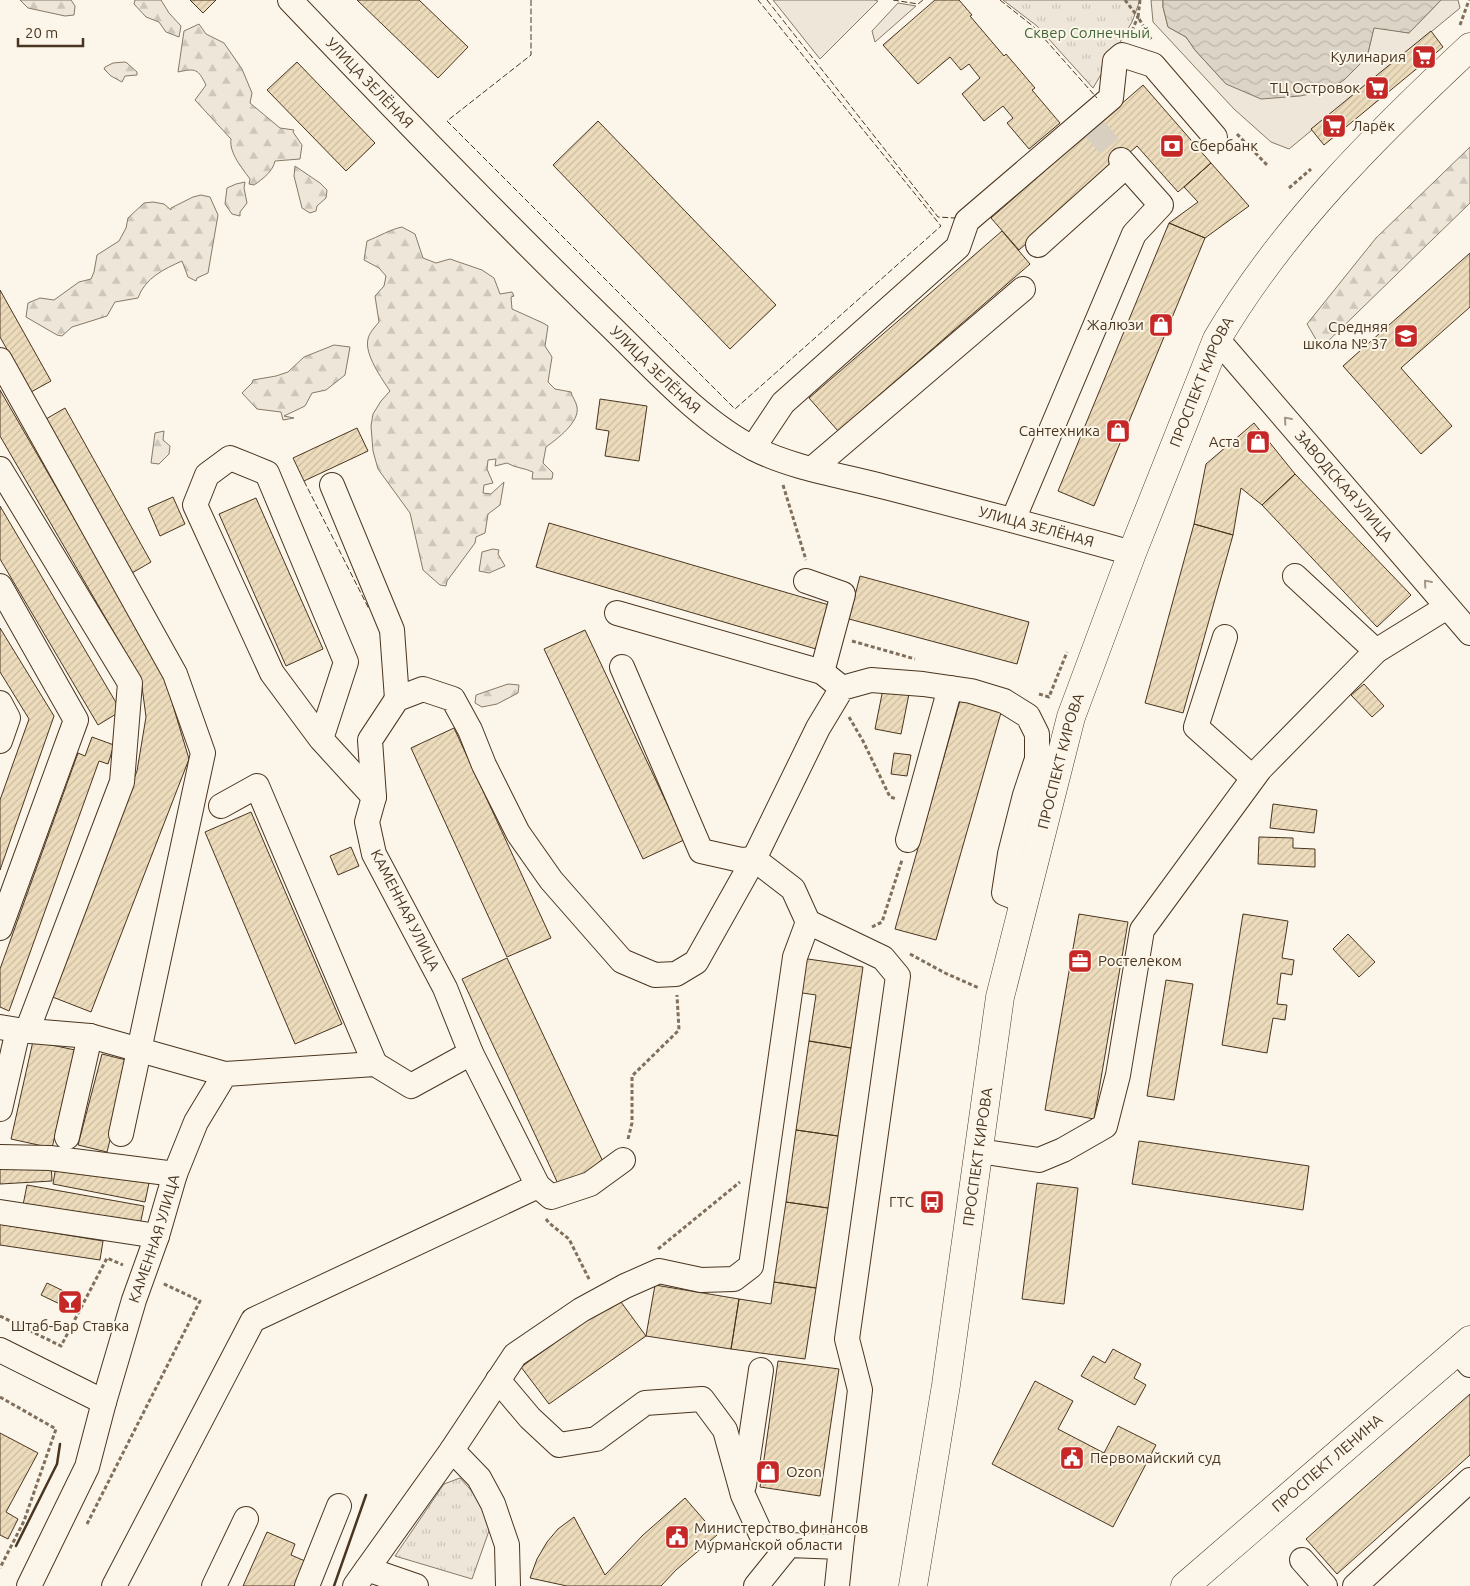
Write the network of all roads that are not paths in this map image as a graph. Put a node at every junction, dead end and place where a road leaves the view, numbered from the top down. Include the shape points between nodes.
1 (290, 0) edge
2 (1470, 47) edge
3 (1216, 137) dead end
4 (1038, 245) dead end
5 (1023, 290) dead end
6 (1217, 339) junction
7 (0, 360) edge
8 (753, 448) junction
9 (0, 469) edge
10 (812, 469) junction
11 (332, 485) dead end
12 (1013, 520) junction
13 (1132, 553) junction
14 (807, 572) road end
15 (1295, 576) dead end
16 (0, 586) edge
17 (1447, 607) junction
18 (618, 613) dead end
19 (1470, 633) edge
20 (1225, 637) dead end
21 (1376, 651) junction
22 (622, 667) dead end
23 (822, 672) junction
24 (950, 688) junction
25 (396, 699) junction
26 (844, 699) junction
27 (0, 704) edge
28 (322, 739) junction
29 (0, 741) edge
30 (1254, 778) junction
31 (374, 797) junction
32 (221, 806) dead end
33 (908, 840) road end
34 (754, 860) junction
35 (1024, 901) junction
36 (808, 922) junction
37 (0, 928) edge
38 (15, 1029) edge
39 (90, 1036) junction
40 (139, 1050) junction
41 (471, 1053) junction
42 (375, 1064) junction
43 (225, 1074) junction
44 (0, 1109) edge
45 (121, 1134) dead end
46 (67, 1137) dead end
47 (979, 1151) junction
48 (0, 1157) edge
49 (623, 1160) road end
50 (174, 1174) junction
51 (538, 1186) junction
52 (0, 1212) edge
53 (157, 1236) junction
54 (0, 1350) edge
55 (1466, 1352) edge
56 (761, 1370) dead end
57 (498, 1380) junction
58 (104, 1402) junction
59 (452, 1450) junction
60 (1470, 1480) edge
61 (743, 1495) junction
62 (339, 1506) dead end
63 (246, 1519) dead end
64 (789, 1544) junction
65 (841, 1547) junction
66 (1302, 1560) dead end
67 (361, 1577) edge
68 (29, 1586) edge
69 (114, 1586) edge
70 (214, 1586) edge
71 (307, 1586) edge
72 (416, 1586) edge
73 (508, 1586) edge
74 (756, 1586) edge
75 (837, 1586) edge
76 (913, 1586) edge
77 (1185, 1586) edge
78 (1325, 1586) edge
79 (1355, 1586) edge

1 - 8 street, УЛИЦА ЗЕЛЁНАЯ via 550,267 674,388 717,424
2 - 6 main road, ПРОСПЕКТ КИРОВА via 1407,106 1302,217 1244,294
3 - 8 street via 1153,65 1122,54 1115,61 1111,98 1090,124 967,221 958,247 783,404
4 - 12 street via 1124,163 1161,205 1134,234
5 - 10 street
6 - 13 main road, ПРОСПЕКТ КИРОВА
17 -> 6 street, ЗАВОДСКАЯ УЛИЦА
7 - 40 street via 175,674 203,753
8 - 10 street, УЛИЦА ЗЕЛЁНАЯ
9 - 38 street via 130,683 122,782
10 - 12 street, УЛИЦА ЗЕЛЁНАЯ
11 - 25 street via 392,630
12 - 13 street, УЛИЦА ЗЕЛЁНАЯ
13 - 35 main road, ПРОСПЕКТ КИРОВА via 1072,717
14 - 23 street via 844,594
15 - 21 street
16 - 37 street via 76,720
17 - 19 street, ЗАВОДСКАЯ УЛИЦА
17 - 21 street
18 - 23 street
20 - 30 street via 1196,727
21 - 30 street
22 - 34 street via 701,851
23 - 26 street
24 - 26 street via 871,680
24 - 33 street
24 - 35 street via 1004,701 1028,716 1037,734 1037,759 1010,854 1004,894
25 - 31 street, КАМЕННАЯ УЛИЦА via 370,740
25 - 34 street via 423,690 453,699 518,833 551,880 622,961 654,976 676,974 696,962
26 - 34 street via 818,728
27 - 29 street via 8,718
28 - 28 street via 272,673 195,506 207,475 230,458 266,473 346,662
28 - 31 street
30 - 47 street via 1142,930 1118,1075 1105,1126 1039,1160
31 - 41 street, КАМЕННАЯ УЛИЦА via 367,822 374,854 444,988
32 - 42 street via 257,786
34 - 36 street via 793,889
35 - 47 main road, ПРОСПЕКТ КИРОВА via 1000,997
36 - 57 street via 795,957 751,1266 734,1278 701,1280 659,1271 625,1286 582,1310 515,1355
36 - 65 street via 882,958 898,976 847,1339 860,1390
38 - 39 street
38 - 44 street
39 - 40 street
39 - 46 street
40 - 43 street
40 - 45 street
41 - 42 street via 411,1086
41 - 51 street, КАМЕННАЯ УЛИЦА
42 - 43 street
43 - 50 street, КАМЕННАЯ УЛИЦА via 196,1122
47 - 76 main road, ПРОСПЕКТ КИРОВА
48 - 50 street via 50,1158
49 - 51 street via 590,1184 551,1197
50 - 53 street, КАМЕННАЯ УЛИЦА
51 - 69 street via 254,1320
52 - 53 street
53 - 58 street, КАМЕННАЯ УЛИЦА
54 - 58 street
55 - 77 main road, ПРОСПЕКТ ЛЕНИНА
56 - 61 street
57 - 59 street
57 - 61 street via 530,1418 559,1445 596,1439 645,1403 702,1399 725,1430
58 - 68 street, КАМЕННАЯ УЛИЦА via 87,1467
59 - 67 street
59 - 73 street via 479,1478 493,1504 507,1545
60 - 79 street
61 - 64 street via 761,1534
62 - 71 street
63 - 70 street
64 - 65 street
64 - 74 street
65 - 75 street
66 - 78 street
67 - 72 street

